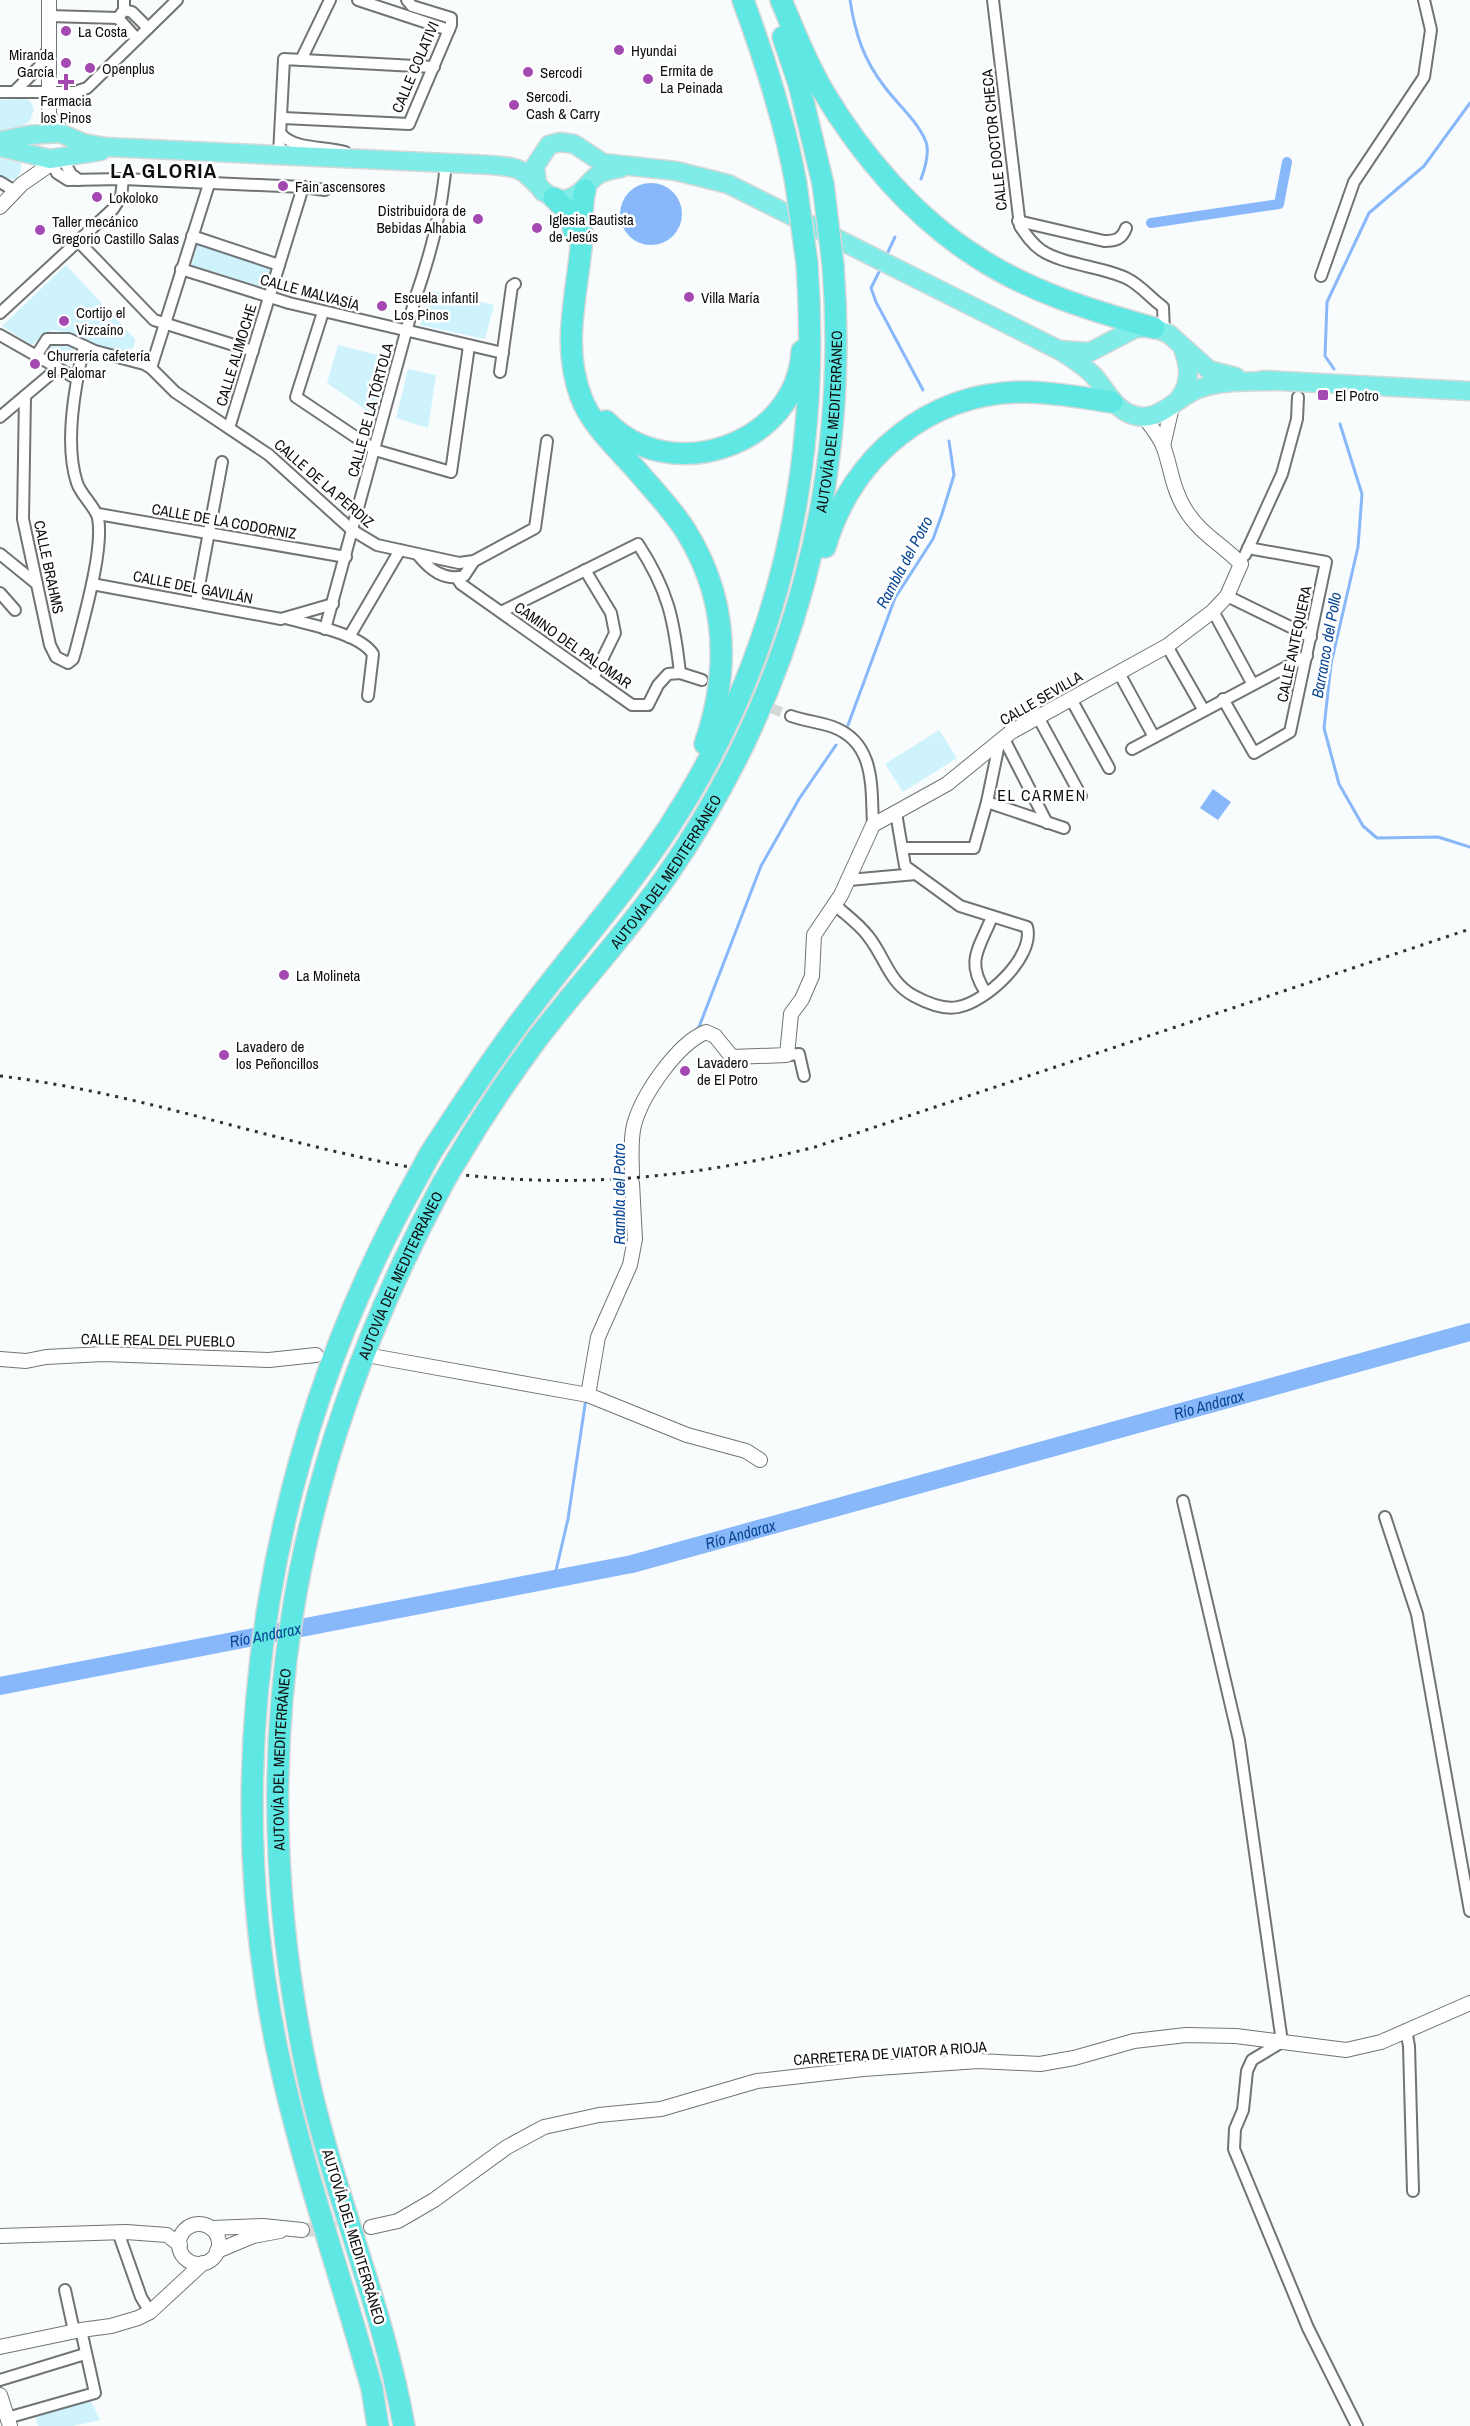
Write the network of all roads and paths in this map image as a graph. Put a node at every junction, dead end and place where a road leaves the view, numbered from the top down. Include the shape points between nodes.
1 (49, 0) edge
2 (177, 0) edge
3 (330, 0) edge
4 (358, 0) edge
5 (407, 0) edge
6 (743, 0) edge
7 (769, 0) edge
8 (780, 0) edge
9 (993, 0) edge
10 (1424, 0) edge
11 (122, 9) edge
12 (49, 16) junction
13 (148, 28) junction
14 (449, 30) junction
15 (137, 39) junction
16 (48, 49) junction
17 (301, 60) junction
18 (434, 67) junction
19 (15, 91) junction
20 (0, 92) edge
21 (47, 92) junction
22 (283, 118) junction
23 (281, 134) junction
24 (0, 141) edge
25 (0, 147) edge
26 (50, 149) junction
27 (543, 152) junction
28 (585, 153) junction
29 (279, 154) junction
30 (362, 158) junction
31 (446, 162) junction
32 (491, 165) junction
33 (629, 166) junction
34 (123, 179) junction
35 (0, 182) edge
36 (209, 184) junction
37 (588, 186) junction
38 (18, 187) junction
39 (303, 187) junction
40 (325, 190) dead end
41 (549, 195) junction
42 (0, 207) edge
43 (1018, 221) junction
44 (1126, 228) dead end
45 (192, 236) junction
46 (78, 241) junction
47 (578, 260) junction
48 (279, 266) junction
49 (181, 269) junction
50 (1321, 276) dead end
51 (515, 284) dead end
52 (809, 296) junction
53 (269, 297) junction
54 (323, 312) junction
55 (0, 313) edge
56 (165, 323) junction
57 (1159, 330) junction
58 (406, 332) junction
59 (0, 336) edge
60 (1110, 343) junction
61 (84, 346) junction
62 (469, 346) junction
63 (1183, 349) junction
64 (1059, 350) junction
65 (253, 351) junction
66 (503, 353) junction
67 (36, 356) junction
68 (151, 368) junction
69 (58, 369) junction
70 (500, 372) dead end
71 (77, 379) junction
72 (576, 380) junction
73 (1274, 381) junction
74 (1470, 391) edge
75 (1107, 395) junction
76 (25, 396) junction
77 (1298, 397) dead end
78 (1173, 406) junction
79 (0, 417) edge
80 (1144, 417) junction
81 (229, 428) junction
82 (547, 441) dead end
83 (1163, 446) junction
84 (375, 450) junction
85 (222, 462) dead end
86 (98, 514) junction
87 (352, 530) junction
88 (208, 534) junction
89 (1248, 548) junction
90 (400, 550) junction
91 (0, 554) edge
92 (418, 555) junction
93 (346, 557) junction
94 (474, 561) junction
95 (1241, 564) junction
96 (585, 570) junction
97 (457, 578) junction
98 (92, 584) junction
99 (37, 585) junction
100 (0, 593) edge
101 (1227, 596) junction
102 (196, 602) junction
103 (333, 604) junction
104 (15, 610) dead end
105 (1213, 611) junction
106 (501, 612) junction
107 (797, 613) junction
108 (289, 619) junction
109 (325, 629) junction
110 (349, 637) junction
111 (1311, 637) junction
112 (1167, 646) junction
113 (1307, 656) junction
114 (680, 673) junction
115 (1119, 673) junction
116 (593, 678) junction
117 (702, 680) dead end
118 (1252, 683) junction
119 (368, 696) dead end
120 (1071, 699) junction
121 (1223, 699) junction
122 (1203, 709) junction
123 (791, 716) tunnel mouth
124 (1038, 717) junction
125 (1154, 737) junction
126 (1001, 742) junction
127 (1132, 749) dead end
128 (1108, 768) dead end
129 (689, 795) junction
130 (1081, 796) dead end
131 (987, 802) junction
132 (896, 813) junction
133 (1047, 823) junction
134 (873, 825) junction
135 (1064, 828) dead end
136 (902, 848) junction
137 (915, 874) junction
138 (849, 880) junction
139 (835, 905) junction
140 (992, 917) junction
141 (986, 993) junction
142 (787, 1055) junction
143 (804, 1076) dead end
144 (316, 1355) dead end
145 (376, 1357) dead end
146 (0, 1359) edge
147 (588, 1395) junction
148 (760, 1460) dead end
149 (1183, 1501) dead end
150 (1385, 1517) dead end
151 (1470, 1911) edge
152 (1470, 2003) edge
153 (1406, 2030) junction
154 (1282, 2042) junction
155 (1413, 2191) dead end
156 (371, 2227) tunnel mouth
157 (187, 2228) junction
158 (211, 2228) junction
159 (285, 2230) junction
160 (302, 2230) tunnel mouth
161 (122, 2232) junction
162 (0, 2236) edge
163 (182, 2251) junction
164 (217, 2251) junction
165 (203, 2263) junction
166 (188, 2275) junction
167 (66, 2290) dead end
168 (150, 2312) junction
169 (77, 2330) junction
170 (0, 2347) edge
171 (85, 2354) junction
172 (0, 2380) edge
173 (0, 2395) edge
174 (8, 2422) edge
175 (378, 2426) edge
176 (404, 2426) edge
177 (1357, 2426) edge

1 - 12 street
2 - 13 street
3 - 17 street
4 - 14 street
5 - 14 street, CALLE COLATIVI via 412,6 451,18
6 - 52 highway, AUTOVÍA DEL MEDITERRÁNEO, bridge via 776,99 796,184
7 - 107 highway, AUTOVÍA DEL MEDITERRÁNEO, bridge via 799,84 823,184 833,265 837,361 827,476
8 - 57 highway via 823,92 869,158 913,206 976,257 1018,280 1068,302
9 - 43 street, CALLE DOCTOR CHECA
10 - 50 street via 1431,30 1424,77 1354,182
11 - 12 street
11 - 13 street via 132,12
11 - 15 street
12 - 16 street
13 - 15 street
14 - 18 street, CALLE COLATIVI
15 - 21 street via 87,88
16 - 19 street via 40,66
16 - 21 street
17 - 18 street
17 - 22 street via 284,59
18 - 22 street, CALLE COLATIVI via 409,124
19 - 20 street
19 - 21 street
21 - 26 street
21 - 26 street
22 - 23 street
23 - 29 street
23 - 30 street via 293,144 326,146
24 - 26 highway
25 - 26 highway
26 - 29 highway
26 - 34 street via 73,180
26 - 38 street
26 - 38 street
27 - 28 highway via 560,142 574,144
27 - 32 highway via 525,160
27 - 41 highway via 537,159 535,174
28 - 33 highway via 603,163
28 - 37 highway via 592,166
29 - 30 highway
30 - 31 highway
31 - 32 highway
31 - 58 street, CALLE DE LA TÓRTOLA via 440,219
32 - 41 highway via 523,172
33 - 37 highway via 605,171
33 - 64 highway via 676,171 728,184
34 - 36 street
34 - 46 street via 121,197 113,209
35 - 38 street
36 - 39 street
36 - 45 street
37 - 41 highway via 571,198
37 - 47 highway via 580,215
38 - 42 street
39 - 40 street
39 - 48 street, CALLE ALIMOCHE
41 - 47 highway via 569,212
43 - 44 street via 1104,241 1124,236
43 - 57 street, CALLE DOCTOR CHECA via 1044,252 1128,279 1142,289 1163,307
45 - 48 street
45 - 49 street
46 - 55 street
46 - 56 street via 154,320
47 - 72 highway via 569,342
48 - 53 street, CALLE ALIMOCHE
49 - 53 street, CALLE MALVASÍA
49 - 56 street
51 - 66 street
52 - 72 highway via 802,356 789,396 751,436 721,450 673,453 632,441 594,409
52 - 129 highway, AUTOVÍA DEL MEDITERRÁNEO via 810,392 799,490 785,558 759,645 736,704
53 - 54 street, CALLE MALVASÍA
53 - 65 street, CALLE ALIMOCHE
54 - 58 street, CALLE MALVASÍA
54 - 84 street via 296,397
56 - 65 street
56 - 68 street
57 - 60 highway via 1136,328
57 - 63 highway
58 - 62 street, CALLE MALVASÍA
58 - 84 street, CALLE DE LA TÓRTOLA
59 - 67 street
60 - 64 highway via 1090,352
60 - 75 highway via 1100,375
61 - 67 street, CALLE DE LA PERDIZ via 69,339 47,339
61 - 68 street, CALLE DE LA PERDIZ
61 - 71 street
62 - 66 street, CALLE MALVASÍA
62 - 84 street via 451,472
63 - 73 highway via 1209,370 1223,375
63 - 78 highway via 1188,380 1184,393
64 - 75 highway via 1091,374
65 - 81 street, CALLE ALIMOCHE
66 - 70 street
67 - 69 street
68 - 81 street, CALLE DE LA PERDIZ via 175,392
69 - 71 street
69 - 76 street
71 - 86 street via 71,464 78,486
72 - 129 highway via 582,399 603,432 687,533 706,572 717,608 722,673 712,722
73 - 74 highway
73 - 78 highway via 1198,388
75 - 80 highway via 1128,413
75 - 107 highway via 998,394 939,409 921,419 884,449 845,498 829,532 812,587
76 - 79 street
76 - 99 street, CALLE BRAHMS via 23,519
77 - 89 street, CALLE SEVILLA via 1297,419 1282,474
78 - 80 highway
78 - 83 street
80 - 83 street
81 - 87 street, CALLE DE LA PERDIZ via 291,473
82 - 94 street via 535,528
83 - 95 street via 1172,484 1186,512
84 - 87 street, CALLE DE LA TÓRTOLA
85 - 88 street
86 - 88 street, CALLE DE LA CODORNIZ
86 - 98 street
87 - 90 street, CALLE DE LA PERDIZ via 377,545
87 - 93 street, CALLE DE LA TÓRTOLA
88 - 93 street, CALLE DE LA CODORNIZ
88 - 102 street
89 - 95 street, CALLE SEVILLA
89 - 111 street, CALLE ANTEQUERA via 1326,562
90 - 92 street, CALLE DE LA PERDIZ
90 - 110 street
91 - 99 street
92 - 94 street, CALLE DE LA PERDIZ via 459,563
92 - 97 street, CAMINO DEL PALOMAR via 430,570
93 - 103 street, CALLE DE LA TÓRTOLA
94 - 97 street via 464,576
95 - 101 street, CALLE SEVILLA
96 - 106 street
96 - 114 street via 638,544 658,574 670,606
96 - 116 street via 610,613 615,633
97 - 106 street, CAMINO DEL PALOMAR
98 - 99 street, CALLE BRAHMS via 73,659 68,663 56,657 50,645
98 - 102 street, CALLE DEL GAVILÁN
100 - 104 street
101 - 105 street, CALLE SEVILLA
101 - 111 street
102 - 108 street, CALLE DEL GAVILÁN
103 - 108 street, CALLE DEL GAVILÁN
103 - 109 street, CALLE DE LA TÓRTOLA
105 - 112 street, CALLE SEVILLA
105 - 118 street
106 - 116 street, CAMINO DEL PALOMAR
107 - 176 highway, AUTOVÍA DEL MEDITERRÁNEO, bridge via 765,701 696,832 644,906 538,1038 443,1183 403,1259 367,1342 315,1498 286,1649 278,1765 282,1912 307,2067 388,2349
108 - 109 street, CALLE DEL GAVILÁN
109 - 110 street, CALLE DEL GAVILÁN
110 - 119 street, CALLE DEL GAVILÁN via 373,654
111 - 113 street, CALLE ANTEQUERA
112 - 115 street, CALLE SEVILLA
112 - 122 street
113 - 118 street
113 - 121 street, CALLE ANTEQUERA via 1290,732 1254,753
114 - 116 street, CAMINO DEL PALOMAR via 668,674 648,705 639,706
114 - 117 street
115 - 120 street, CALLE SEVILLA
115 - 125 street
118 - 121 street
120 - 124 street, CALLE SEVILLA
120 - 128 street
121 - 122 street
122 - 125 street
123 - 134 street via 835,728 858,747 871,772
124 - 126 street, CALLE SEVILLA
124 - 130 street
125 - 127 street
126 - 131 street
126 - 132 street, CALLE SEVILLA via 947,784
126 - 133 street
129 - 175 highway, AUTOVÍA DEL MEDITERRÁNEO, bridge via 640,868 521,1020 430,1154 384,1238 343,1332 310,1426 272,1581 259,1666 252,1767 263,1961 277,2049 295,2123 372,2389
131 - 133 street
131 - 136 street via 974,848
132 - 134 street, CALLE SEVILLA
132 - 136 street
133 - 135 street
134 - 138 street
136 - 137 street via 905,866
137 - 138 street
137 - 140 street via 948,900
138 - 139 street
139 - 141 street via 868,936 900,988 948,1008 972,1003
139 - 142 street via 814,935 812,976 791,1014
140 - 141 street via 975,956 976,978
140 - 141 street via 1027,927 1029,935 1001,983
142 - 143 street via 800,1054
142 - 147 street via 732,1057 715,1036 706,1032 694,1037 660,1074 634,1124 635,1239 630,1265 598,1337
144 - 146 street, CALLE REAL DEL PUEBLO via 269,1360 103,1354 26,1361
145 - 147 street
147 - 148 street via 687,1436 746,1451
149 - 154 street via 1239,1740
150 - 151 street via 1417,1614
152 - 153 street, CARRETERA DE VIATOR A RIOJA
153 - 154 street, CARRETERA DE VIATOR A RIOJA via 1381,2042 1346,2050
153 - 155 street
154 - 156 street, CARRETERA DE VIATOR A RIOJA via 1186,2035 1134,2041 1040,2064 979,2061 772,2078 661,2109 591,2116 544,2127 507,2146 434,2200 398,2221
154 - 177 street via 1252,2061 1247,2071 1234,2149 1308,2328
157 - 158 street via 199,2224
157 - 161 street
157 - 163 street via 180,2239
158 - 159 street via 263,2226
158 - 164 street via 218,2238
159 - 160 street
159 - 164 street via 254,2236
161 - 162 street
161 - 163 street via 167,2235
161 - 168 street via 141,2297
163 - 165 street via 190,2261
163 - 166 street
164 - 165 street
165 - 166 street
166 - 168 street
167 - 169 street
168 - 169 street via 111,2326
169 - 170 street
169 - 171 street
171 - 172 street
171 - 174 street via 95,2393
173 - 174 street

